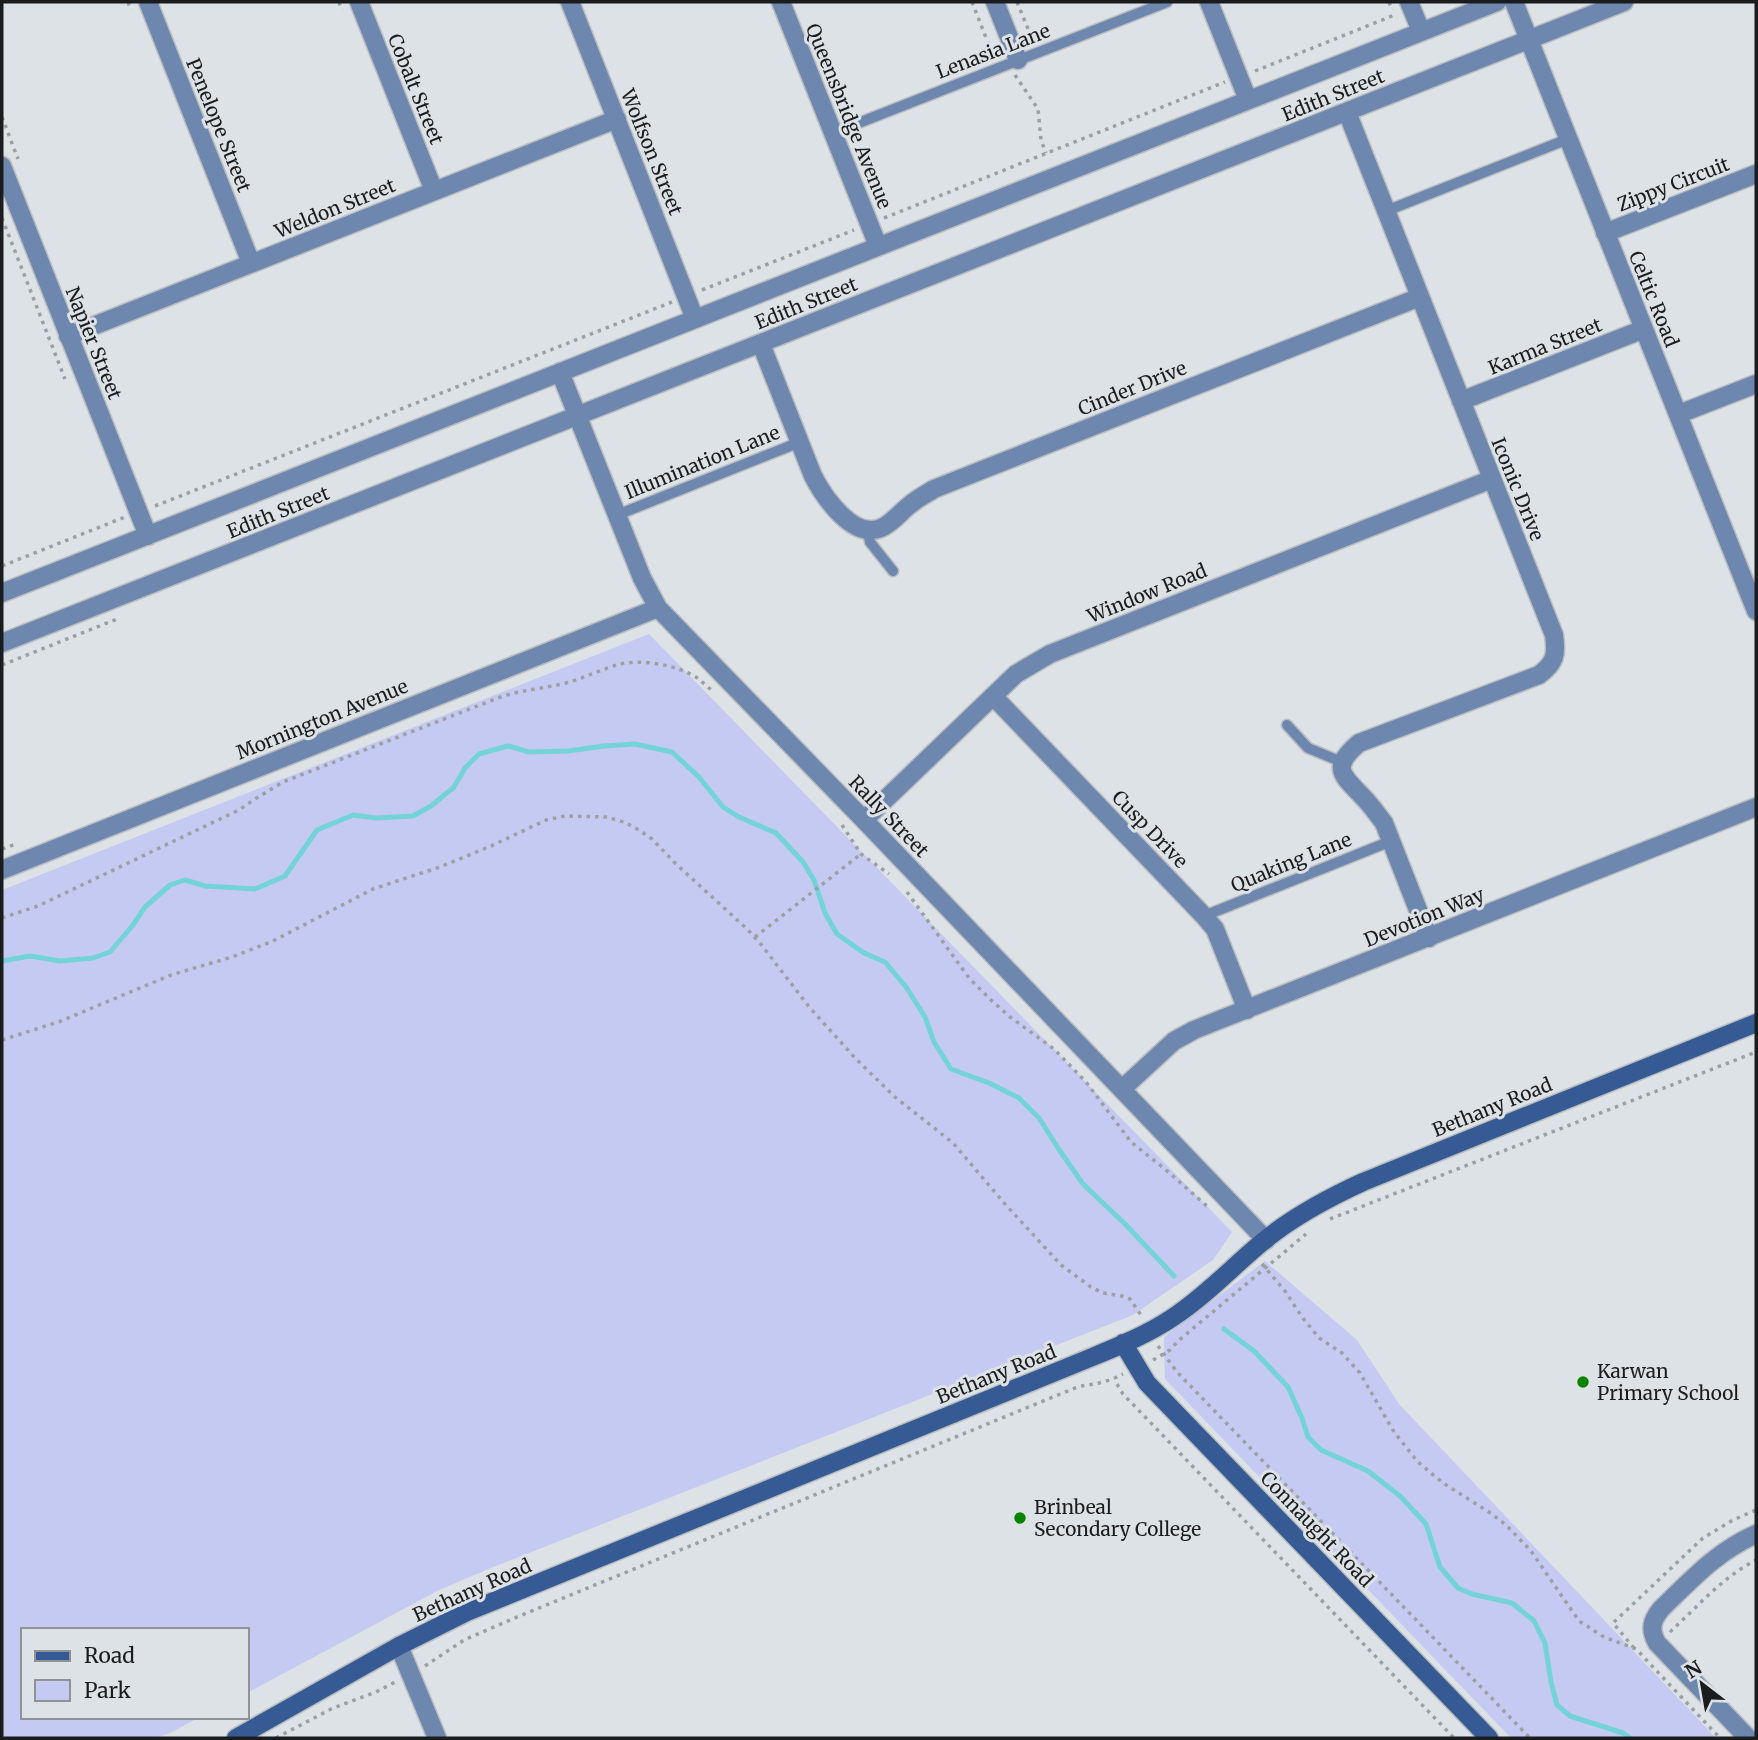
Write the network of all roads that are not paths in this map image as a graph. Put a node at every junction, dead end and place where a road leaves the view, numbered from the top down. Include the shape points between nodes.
1 (148, 2) edge
2 (359, 2) edge
3 (570, 2) edge
4 (781, 2) edge
5 (995, 2) edge
6 (1167, 2) edge
7 (1209, 2) edge
8 (1497, 2) edge
9 (1514, 2) edge
10 (1624, 2) edge
11 (1410, 5) edge
12 (1421, 31) junction
13 (1529, 39) junction
14 (1008, 64) junction
15 (1248, 100) junction
16 (1347, 112) junction
17 (617, 119) junction
18 (833, 133) junction
19 (1568, 139) junction
20 (2, 166) edge
21 (1756, 174) edge
22 (434, 191) junction
23 (1386, 211) junction
24 (1605, 233) junction
25 (878, 246) junction
26 (251, 263) junction
27 (1420, 297) junction
28 (695, 318) junction
29 (1644, 329) junction
30 (68, 336) junction
31 (761, 344) junction
32 (560, 372) junction
33 (1756, 384) edge
34 (1461, 401) junction
35 (1679, 414) junction
36 (578, 416) junction
37 (800, 442) junction
38 (1492, 479) junction
39 (617, 515) junction
40 (868, 531) junction
41 (148, 536) junction
42 (893, 571) dead end
43 (2, 593) edge
44 (1754, 601) edge
45 (658, 608) junction
46 (2, 643) edge
47 (993, 696) junction
48 (1287, 725) dead end
49 (1342, 762) junction
50 (1756, 807) edge
51 (864, 820) junction
52 (1391, 841) junction
53 (2, 870) edge
54 (1204, 916) junction
55 (1429, 938) junction
56 (1247, 1010) junction
57 (1756, 1023) edge
58 (1122, 1089) junction
59 (1259, 1246) junction
60 (1123, 1343) junction
61 (1756, 1534) edge
62 (400, 1646) junction
63 (236, 1738) edge
64 (437, 1738) edge
65 (1489, 1738) edge
66 (1748, 1738) edge

1 - 26 street, Penelope Street
2 - 22 street, Cobalt Street
3 - 17 street, Wolfson Street
4 - 18 street, Queensbridge Avenue
5 - 14 street
6 - 14 lane, Lenasia Lane
7 - 15 street
8 - 12 street, Edith Street
9 - 13 street, Celtic Road
10 - 13 street, Edith Street
11 - 12 street
12 - 15 street, Edith Street
13 - 16 street, Edith Street
13 - 19 street, Celtic Road
14 - 18 lane, Lenasia Lane
15 - 25 street, Edith Street
16 - 23 street, Iconic Drive
16 - 31 street, Edith Street
17 - 22 street, Weldon Street
17 - 28 street, Wolfson Street
18 - 25 street, Queensbridge Avenue
19 - 23 lane
19 - 24 street, Celtic Road
20 - 30 street, Napier Street
21 - 24 street, Zippy Circuit
22 - 26 street, Weldon Street
23 - 27 street, Iconic Drive
24 - 29 street, Celtic Road
25 - 28 street, Edith Street
26 - 30 street, Weldon Street
27 - 34 street, Iconic Drive
27 - 40 street, Cinder Drive via 934,489 889,524
28 - 32 street, Edith Street
29 - 34 street, Karma Street
29 - 35 street, Celtic Road
30 - 41 street, Napier Street
31 - 36 street, Edith Street
31 - 37 street
32 - 36 street, Rally Street
32 - 41 street, Edith Street
33 - 35 street
34 - 38 street, Iconic Drive
35 - 44 street, Celtic Road
36 - 39 street, Rally Street
36 - 46 street, Edith Street
37 - 39 lane, Illumination Lane
37 - 40 street via 822,493 849,521
38 - 47 street, Window Road via 1050,654 1016,674
38 - 49 street, Iconic Drive via 1554,635 1554,659 1539,675 1359,743
39 - 45 street, Rally Street
40 - 42 lane via 870,542
41 - 43 street, Edith Street
45 - 51 street, Rally Street
45 - 53 street, Mornington Avenue
47 - 51 street, Window Road
47 - 54 street, Cusp Drive
48 - 49 lane via 1308,748
49 - 52 street via 1342,774 1376,811
50 - 55 street, Devotion Way
51 - 58 street, Rally Street
52 - 54 lane, Quaking Lane
52 - 55 street
54 - 56 street, Cusp Drive via 1214,929
55 - 56 street, Devotion Way
56 - 58 street, Devotion Way via 1174,1041
57 - 59 street, Bethany Road via 1331,1196
58 - 59 street, Rally Street
59 - 60 street, Bethany Road via 1171,1319
60 - 62 street, Bethany Road via 467,1612
60 - 65 street, Connaught Road via 1147,1384
61 - 66 street via 1704,1567 1661,1609 1652,1625 1657,1643
62 - 63 street, Bethany Road
62 - 64 street

